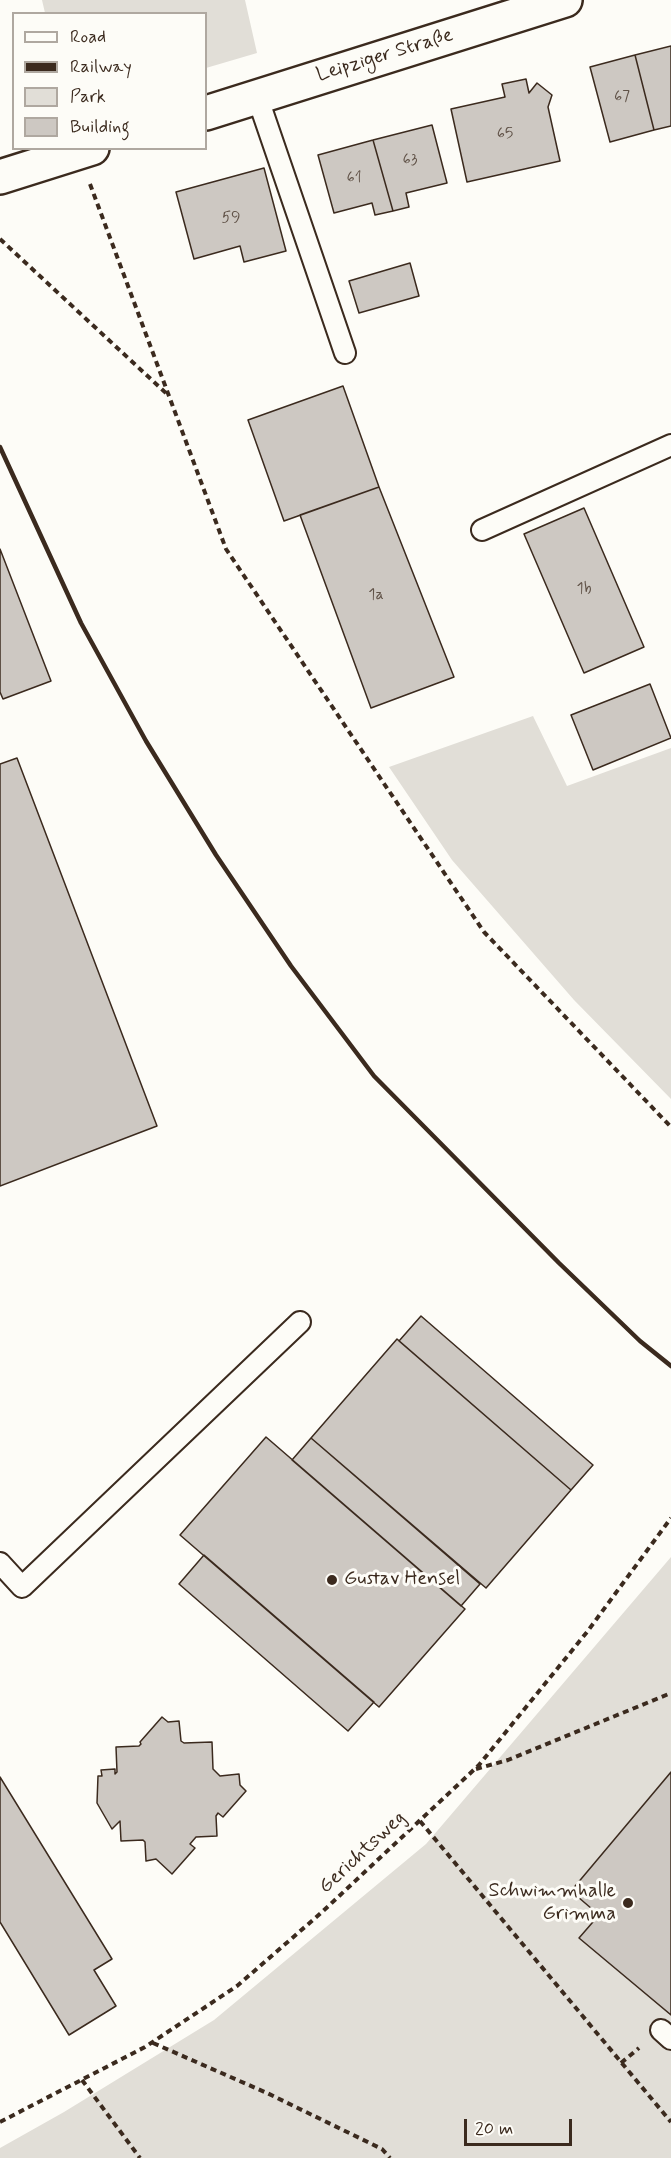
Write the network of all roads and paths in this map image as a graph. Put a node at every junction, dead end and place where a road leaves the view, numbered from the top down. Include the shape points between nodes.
1 (565, 0) edge
2 (257, 96) junction
3 (207, 113) edge
4 (85, 151) edge
5 (0, 177) edge
6 (0, 238) edge
7 (345, 353) dead end
8 (169, 395) junction
9 (671, 445) edge
10 (482, 530) dead end
11 (671, 1127) edge
12 (300, 1322) dead end
13 (671, 1518) edge
14 (0, 1563) edge
15 (671, 1693) edge
16 (473, 1770) junction
17 (420, 1821) junction
18 (153, 2043) junction
19 (82, 2080) junction
20 (0, 2122) edge
21 (671, 2122) edge
22 (140, 2158) edge
23 (390, 2158) edge

1 - 2 main road, Leipziger Straße
2 - 3 main road, Leipziger Straße
2 - 7 lane
4 - 5 main road
4 - 8 path
6 - 8 path
8 - 11 path via 226,549 484,932
9 - 10 lane
12 - 14 lane via 22,1587
13 - 16 path, Gerichtsweg via 587,1632
15 - 16 path via 508,1760
16 - 17 path, Gerichtsweg
17 - 18 path, Gerichtsweg via 237,1986
17 - 21 path
18 - 19 path, Gerichtsweg
18 - 23 path via 278,2098 382,2149
19 - 20 path, Gerichtsweg
19 - 22 path

